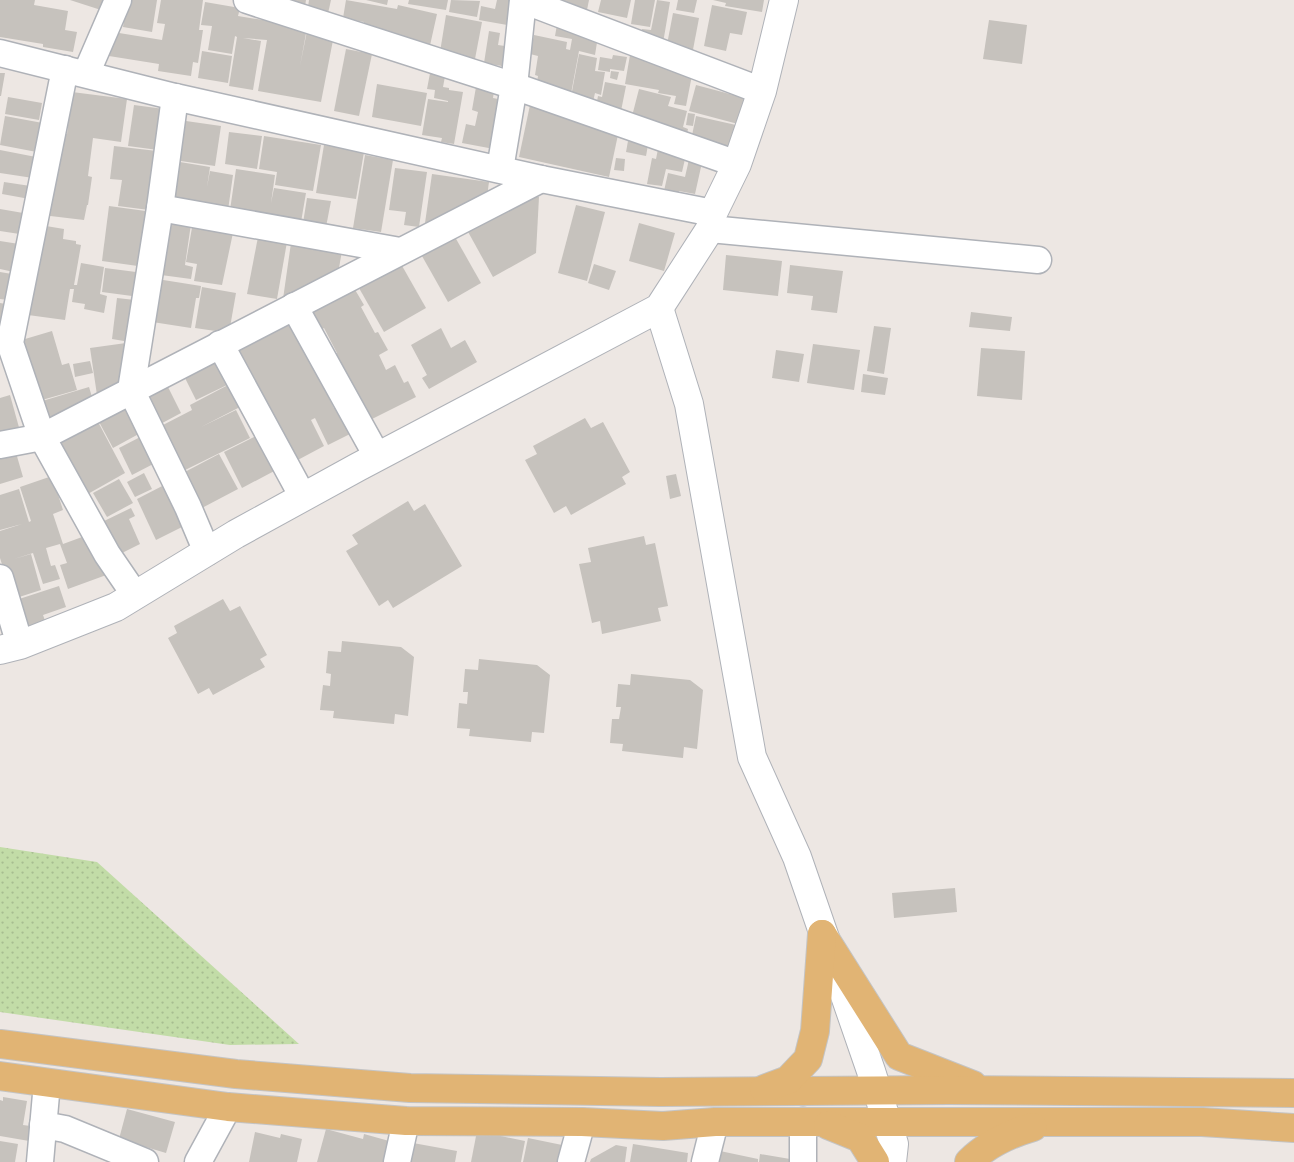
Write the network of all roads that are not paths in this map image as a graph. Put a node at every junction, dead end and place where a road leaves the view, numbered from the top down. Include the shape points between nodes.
1 (118, 0) edge
2 (247, 0) edge
3 (523, 0) edge
4 (784, 0) edge
5 (0, 53) edge
6 (76, 71) junction
7 (514, 86) junction
8 (762, 91) junction
9 (175, 97) junction
10 (737, 164) junction
11 (500, 169) junction
12 (541, 180) junction
13 (160, 208) junction
14 (712, 221) junction
15 (400, 251) junction
16 (1038, 260) dead end
17 (294, 306) junction
18 (659, 308) junction
19 (5, 344) edge
20 (220, 344) junction
21 (131, 390) junction
22 (42, 436) junction
23 (0, 445) edge
24 (377, 456) junction
25 (303, 497) junction
26 (207, 552) junction
27 (0, 578) edge
28 (135, 595) junction
29 (10, 648) edge
30 (822, 934) junction
31 (0, 1044) edge
32 (0, 1076) edge
33 (47, 1083) junction
34 (877, 1091) junction
35 (988, 1091) junction
36 (758, 1092) junction
37 (1294, 1093) edge
38 (228, 1108) junction
39 (406, 1121) junction
40 (812, 1121) junction
41 (582, 1122) junction
42 (715, 1122) junction
43 (886, 1122) junction
44 (1052, 1122) junction
45 (44, 1125) junction
46 (1294, 1128) edge
47 (40, 1162) edge
48 (146, 1162) edge
49 (198, 1162) edge
50 (397, 1162) edge
51 (571, 1162) edge
52 (705, 1162) edge
53 (803, 1162) edge
54 (876, 1162) edge
55 (892, 1162) edge
56 (969, 1162) edge

1 - 6 street
2 - 7 street
3 - 7 street
3 - 8 street
4 - 8 street
5 - 6 street
6 - 9 street
6 - 19 street
7 - 10 street
7 - 11 street
8 - 10 street
9 - 11 street
9 - 13 street
10 - 14 street
11 - 12 street
12 - 14 street
12 - 15 street
13 - 15 street
13 - 21 street
14 - 16 street
14 - 18 street
15 - 17 street
17 - 20 street
17 - 24 street
18 - 24 street
18 - 30 street via 689,404 752,757 797,857
19 - 22 street
20 - 21 street
20 - 25 street
21 - 22 street
21 - 26 street
22 - 23 street
22 - 28 street via 107,554
24 - 25 street
25 - 26 street
26 - 28 street
27 - 29 street
28 - 29 street via 116,607
30 - 34 street
30 - 35 main road via 899,1056
30 - 36 main road via 815,1031 808,1059 788,1080
31 - 36 main road via 236,1074 410,1088
32 - 33 main road
33 - 38 main road
33 - 45 street
34 - 35 main road
34 - 36 main road
34 - 43 street
35 - 37 main road
38 - 39 main road
38 - 49 street
39 - 41 main road
39 - 50 street
40 - 42 main road
40 - 43 main road
40 - 53 street
40 - 54 main road via 860,1138
41 - 42 main road via 663,1126
41 - 51 street
42 - 52 street
43 - 44 main road
43 - 55 street via 894,1144
44 - 46 main road via 1202,1122
44 - 56 main road via 1020,1131 982,1150
45 - 47 street
45 - 48 street via 65,1129

